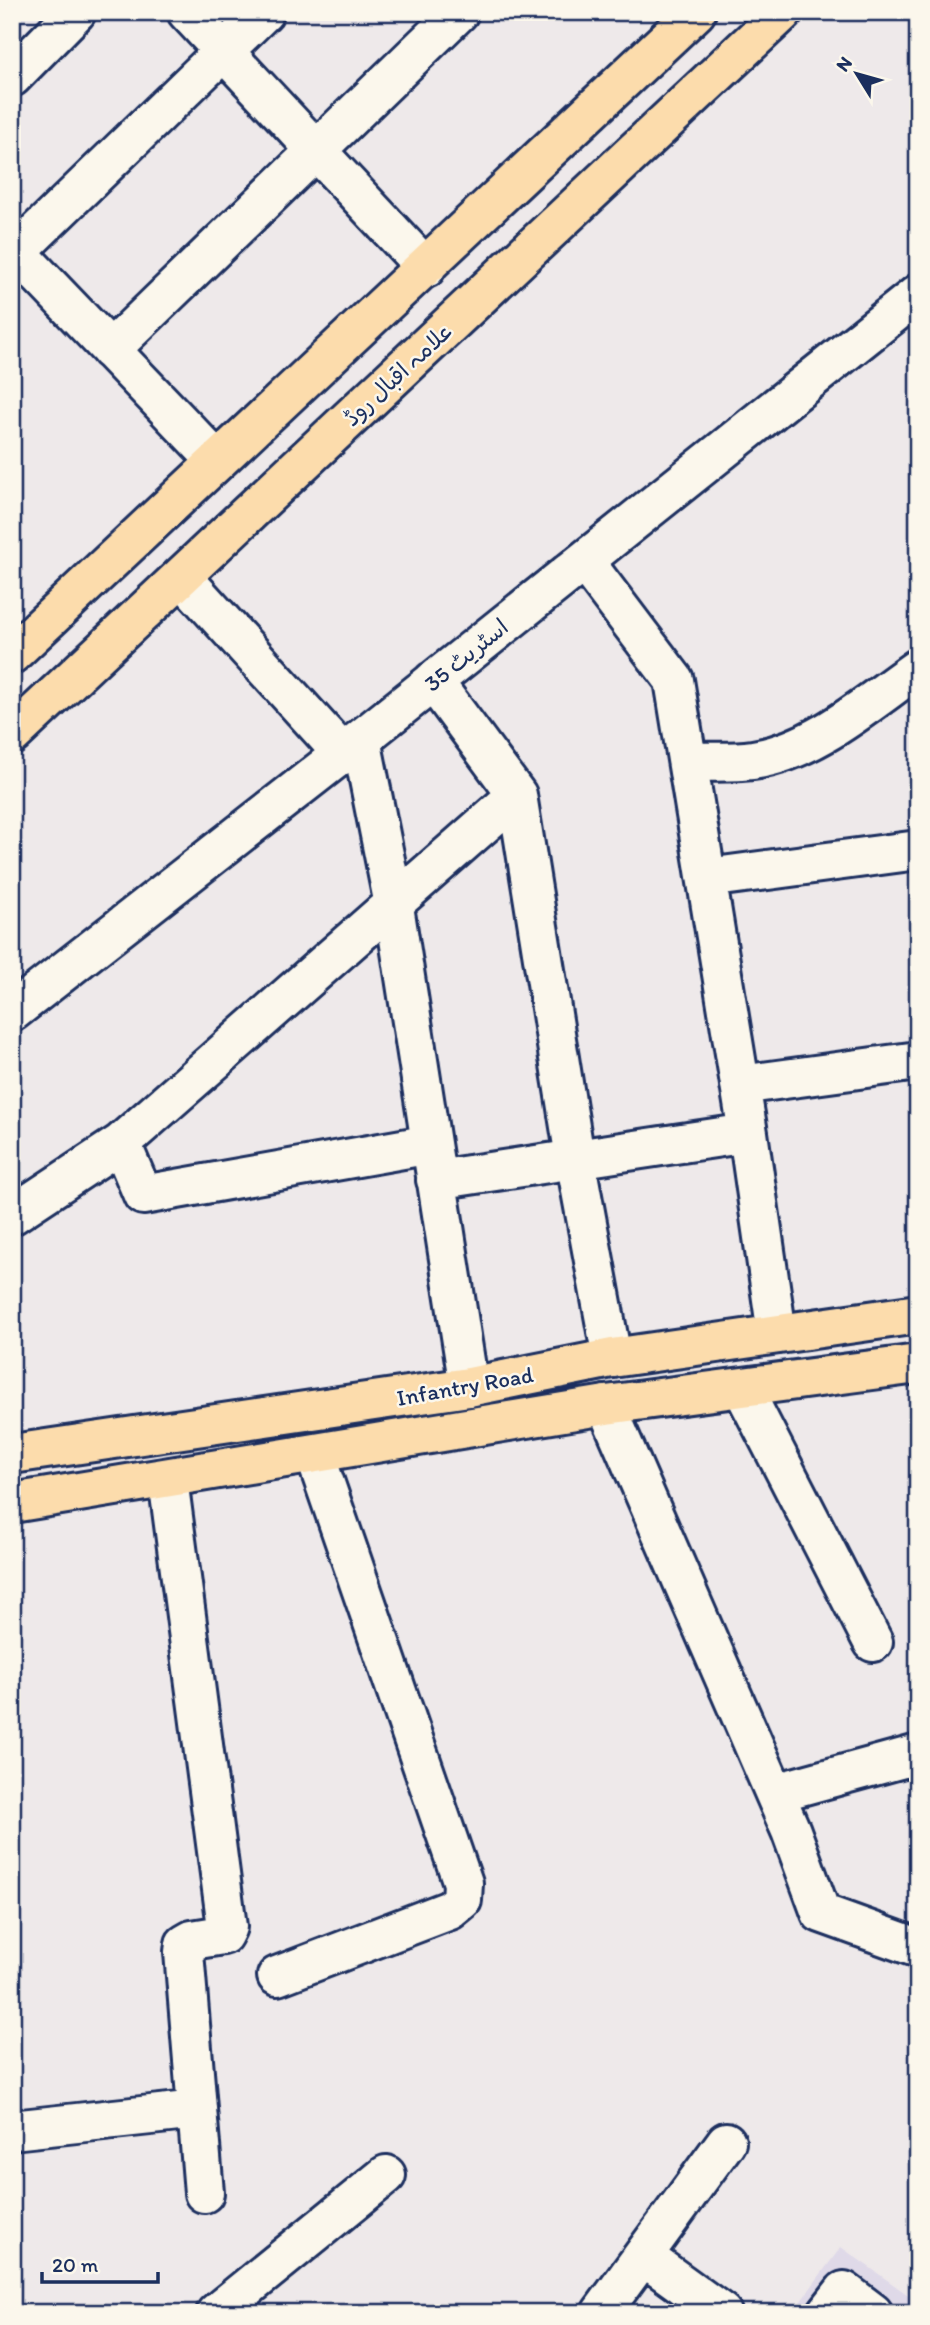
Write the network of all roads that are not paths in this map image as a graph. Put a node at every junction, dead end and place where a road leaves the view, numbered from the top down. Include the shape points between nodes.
1 (76, 12) edge
2 (187, 12) edge
3 (264, 12) edge
4 (459, 12) edge
5 (696, 12) edge
6 (783, 12) edge
7 (223, 52) junction
8 (16, 66) edge
9 (314, 151) junction
10 (14, 252) edge
11 (426, 268) junction
12 (918, 294) edge
13 (341, 348) junction
14 (110, 350) junction
15 (383, 388) junction
16 (217, 461) junction
17 (584, 561) junction
18 (183, 578) junction
19 (12, 654) edge
20 (918, 668) edge
21 (433, 681) junction
22 (12, 736) edge
23 (352, 746) junction
24 (688, 762) junction
25 (517, 794) junction
26 (918, 850) edge
27 (707, 878) junction
28 (394, 900) junction
29 (12, 1012) edge
30 (918, 1061) edge
31 (740, 1085) junction
32 (748, 1133) junction
33 (121, 1143) junction
34 (575, 1158) junction
35 (434, 1162) junction
36 (12, 1215) edge
37 (918, 1314) edge
38 (777, 1334) junction
39 (612, 1358) junction
40 (918, 1364) edge
41 (469, 1387) junction
42 (743, 1390) junction
43 (606, 1405) junction
44 (13, 1454) edge
45 (315, 1455) junction
46 (168, 1479) junction
47 (15, 1503) edge
48 (873, 1642) dead end
49 (918, 1754) edge
50 (775, 1793) junction
51 (918, 1948) edge
52 (277, 1976) dead end
53 (197, 2110) junction
54 (12, 2130) edge
55 (726, 2142) dead end
56 (386, 2175) dead end
57 (204, 2193) dead end
58 (643, 2256) junction
59 (216, 2313) edge
60 (601, 2313) edge
61 (722, 2313) edge
62 (827, 2313) edge
63 (873, 2313) edge

1 - 8 street
2 - 7 street
3 - 7 street
4 - 9 street
5 - 11 main road
6 - 15 main road, علامہ اقبال روڈ
7 - 9 street
7 - 10 street
9 - 11 street
9 - 14 street
10 - 14 street
11 - 13 main road
12 - 17 street, اسٹریٹ 35
13 - 15 main road
13 - 16 main road
14 - 16 street
15 - 18 main road, علامہ اقبال روڈ
16 - 19 main road
17 - 21 street, اسٹریٹ 35
17 - 24 street via 674,680
18 - 22 main road, علامہ اقبال روڈ
18 - 23 street
20 - 24 street via 841,722 797,746 754,760
21 - 23 street, اسٹریٹ 35
21 - 25 street
23 - 28 street
23 - 29 street, اسٹریٹ 35
24 - 27 street
25 - 28 street
25 - 34 street
26 - 27 street
27 - 31 street
28 - 33 street
28 - 35 street
30 - 31 street
31 - 32 street
32 - 34 street
32 - 38 street
33 - 35 street via 143,1195
33 - 36 street
34 - 35 street
34 - 39 street
35 - 41 street
37 - 38 main road, Infantry Road
38 - 39 main road, Infantry Road
39 - 41 main road, Infantry Road
40 - 42 main road, Infantry Road
41 - 44 main road, Infantry Road
42 - 43 main road, Infantry Road
42 - 48 street
43 - 45 main road, Infantry Road
43 - 50 street
44 - 47 main road
45 - 46 main road, Infantry Road
45 - 52 street via 463,1883 462,1900 450,1910
46 - 47 main road, Infantry Road
46 - 53 street via 227,1927 223,1935 185,1944
49 - 50 street
50 - 51 street via 821,1913
53 - 54 street
53 - 57 street
55 - 58 street
56 - 59 street
58 - 60 street
58 - 61 street
62 - 63 street via 844,2291

